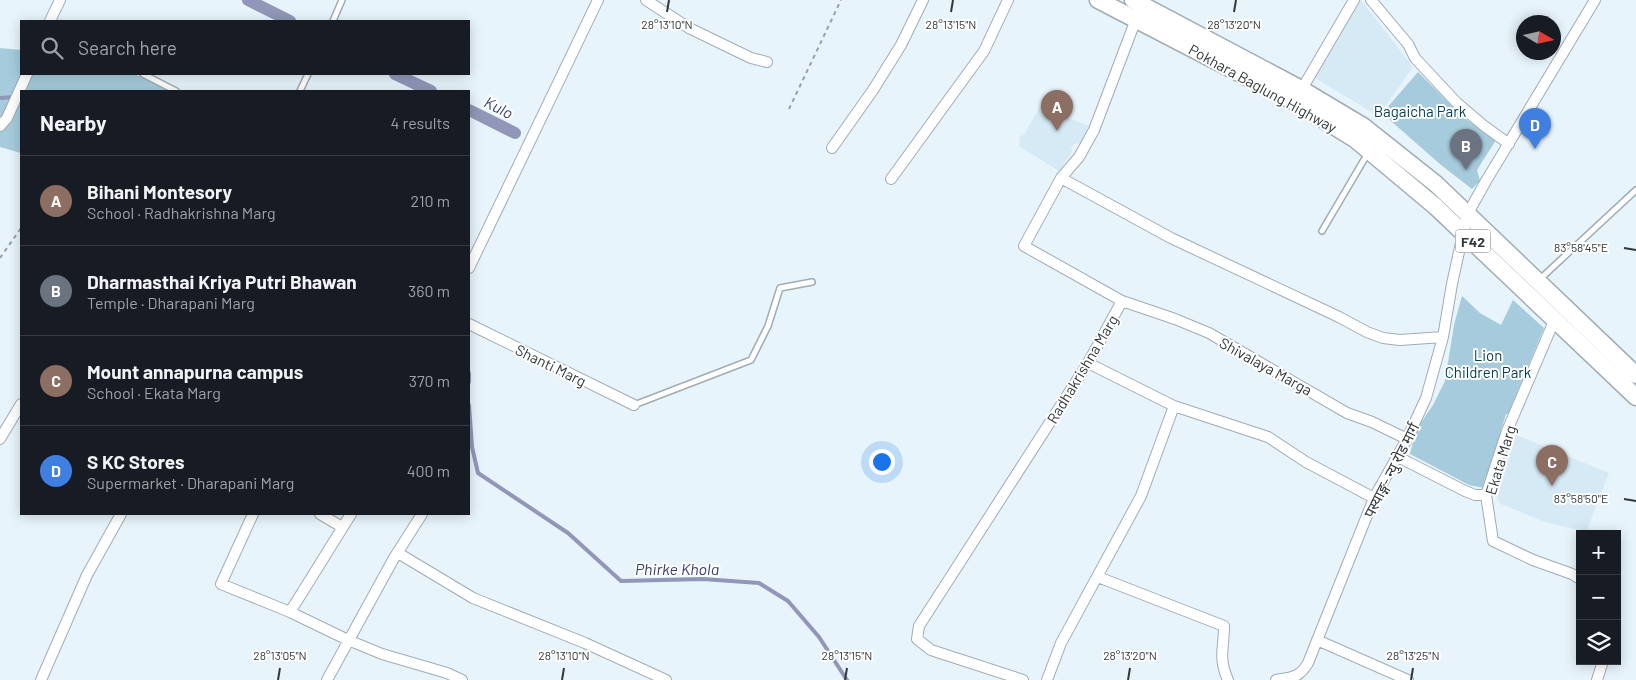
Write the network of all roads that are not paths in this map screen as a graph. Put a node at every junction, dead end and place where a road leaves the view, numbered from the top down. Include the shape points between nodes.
1 (60, 0) edge
2 (342, 0) edge
3 (598, 0) edge
4 (646, 0) edge
5 (923, 0) edge
6 (1008, 0) edge
7 (1098, 0) edge
8 (1354, 0) edge
9 (1371, 0) edge
10 (1595, 0) edge
11 (1137, 8) edge
12 (50, 20) edge
13 (332, 20) edge
14 (767, 62) dead end
15 (27, 75) edge
16 (145, 75) edge
17 (308, 75) edge
18 (174, 90) edge
19 (300, 90) edge
20 (1299, 96) junction
21 (0, 126) edge
22 (1509, 144) junction
23 (832, 148) dead end
24 (1369, 151) junction
25 (1061, 178) junction
26 (891, 179) dead end
27 (1636, 190) edge
28 (1467, 215) junction
29 (1322, 231) dead end
30 (1463, 233) junction
31 (470, 266) edge
32 (812, 282) dead end
33 (1537, 282) junction
34 (1122, 301) junction
35 (1554, 321) junction
36 (470, 324) edge
37 (1443, 337) junction
38 (1088, 363) junction
39 (1636, 375) edge
40 (1636, 397) edge
41 (634, 405) joint
42 (20, 406) edge
43 (1174, 406) junction
44 (0, 439) edge
45 (1406, 439) junction
46 (1396, 456) junction
47 (1486, 495) junction
48 (1374, 498) junction
49 (120, 515) edge
50 (253, 515) edge
51 (322, 515) edge
52 (350, 515) edge
53 (421, 515) edge
54 (342, 527) junction
55 (398, 553) junction
56 (1576, 576) edge
57 (1098, 577) junction
58 (290, 612) junction
59 (348, 640) junction
60 (1317, 640) junction
61 (1602, 665) edge
62 (40, 680) edge
63 (327, 680) edge
64 (462, 680) edge
65 (666, 680) edge
66 (1023, 680) edge
67 (1047, 680) edge
68 (1228, 680) edge
69 (1276, 680) edge
70 (1408, 680) edge
71 (1597, 680) edge

1 - 12 street
2 - 13 lane
3 - 31 street
4 - 14 street via 689,28 751,58
5 - 23 street via 901,45
6 - 26 street via 984,51
7 - 11 highway, Pokhara Baglung Highway / F42
8 - 20 street
9 - 22 street via 1408,44 1415,58 1456,102
10 - 22 street, पस्याङ्ग- न्यु रोड मार्ग
11 - 20 highway, Pokhara Baglung Highway / F42
11 - 25 street, Radhakrishna Marg via 1094,130 1079,157
15 - 21 street via 7,118
16 - 18 lane
17 - 19 lane
20 - 24 highway, Pokhara Baglung Highway / F42
20 - 28 highway, Pokhara Baglung Highway / F42 via 1363,126 1436,184
22 - 28 street, पस्याङ्ग- न्यु रोड मार्ग
24 - 29 lane
24 - 30 highway, Pokhara Baglung Highway / F42 via 1413,186
25 - 34 street, Radhakrishna Marg via 1024,246
25 - 37 street via 1171,238 1367,332 1400,340
27 - 33 lane
28 - 30 street, पस्याङ्ग- न्यु रोड मार्ग
28 - 33 highway, Pokhara Baglung Highway / F42
30 - 35 highway, Pokhara Baglung Highway / F42
30 - 37 street, पस्याङ्ग- न्यु रोड मार्ग
32 - 41 lane via 780,288 768,326 751,360
33 - 39 highway, Pokhara Baglung Highway / F42
34 - 38 street, Radhakrishna Marg
34 - 45 street, Shivalaya Marga via 1209,333 1348,413
35 - 40 highway, Pokhara Baglung Highway / F42
35 - 47 street, Ekata Marg via 1507,432
36 - 41 street, Shanti Marg
37 - 45 street, पस्याङ्ग- न्यु रोड मार्ग via 1426,398
38 - 43 street
38 - 66 street, Radhakrishna Marg via 919,626 917,639 931,650
42 - 44 street
43 - 48 street via 1268,437 1306,462
43 - 57 street via 1141,496
45 - 46 street, पस्याङ्ग- न्यु रोड मार्ग
46 - 47 street via 1465,492
46 - 48 street, पस्याङ्ग- न्यु रोड मार्ग
47 - 56 street, Ekata Marg via 1493,541
48 - 60 street, पस्याङ्ग- न्यु रोड मार्ग
49 - 62 street via 87,575
50 - 58 street via 221,584
51 - 54 street
52 - 54 street
53 - 55 street
54 - 58 street
55 - 59 street
55 - 65 street via 473,598
57 - 67 street via 1061,643
57 - 68 street via 1224,626 1221,658
58 - 59 street
59 - 63 street
59 - 64 street via 386,656
60 - 69 street, पस्याङ्ग- न्यु रोड मार्ग via 1303,670 1296,677
60 - 70 street
61 - 71 street

